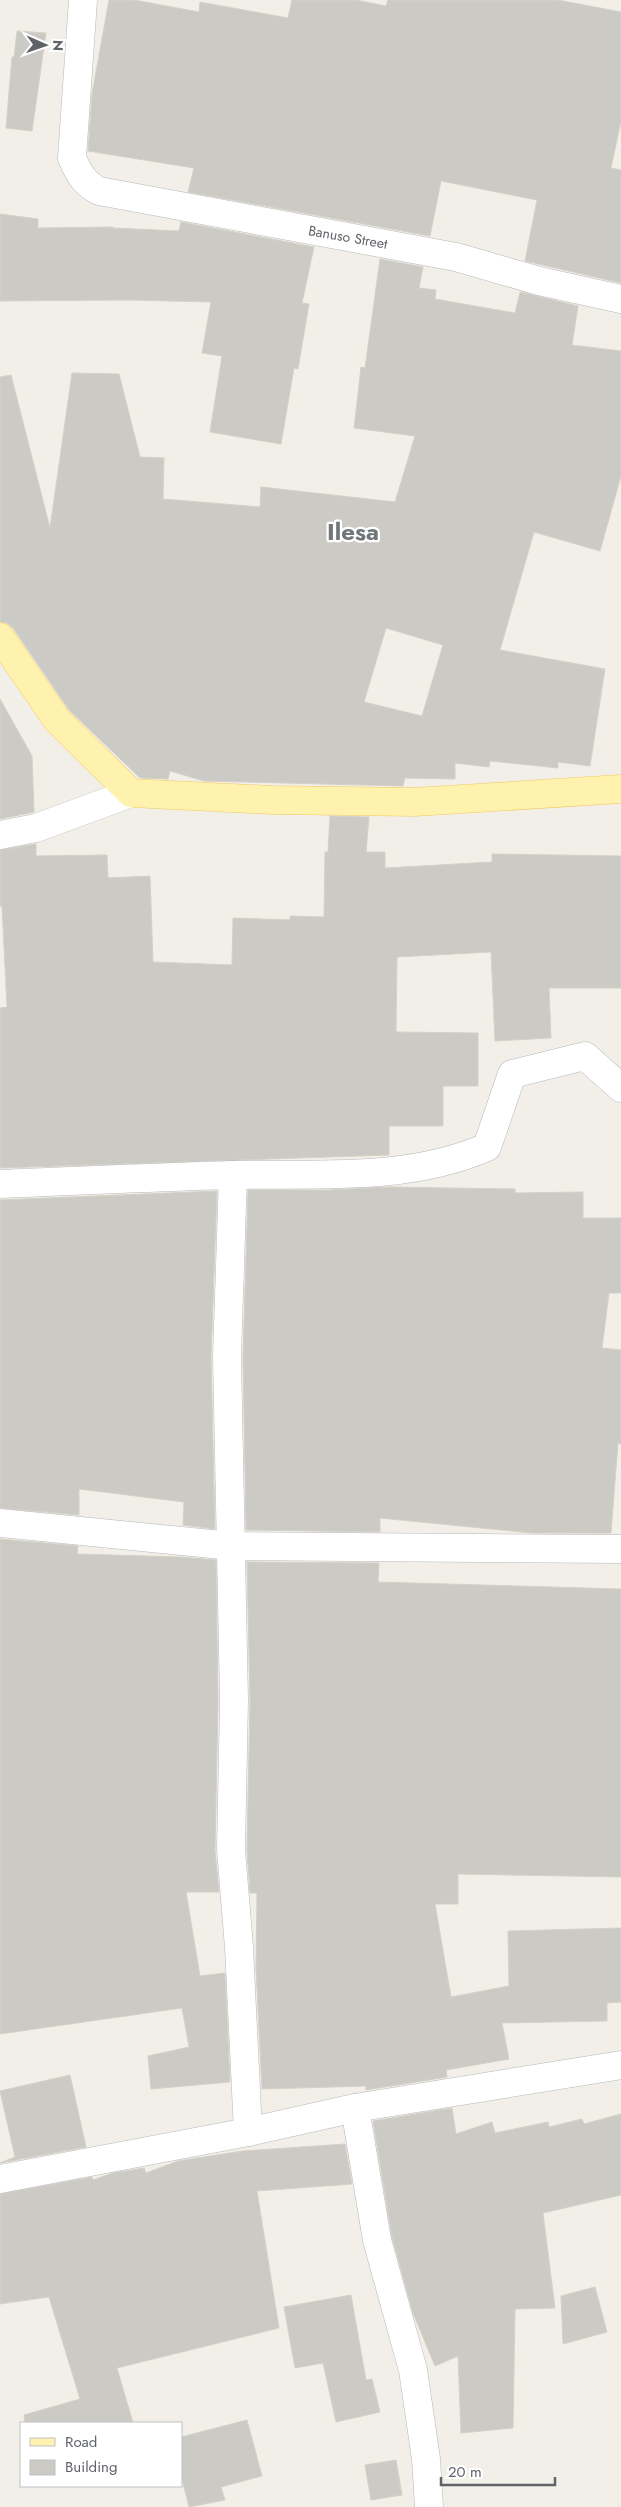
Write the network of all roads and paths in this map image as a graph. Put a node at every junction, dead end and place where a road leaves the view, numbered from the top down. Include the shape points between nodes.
1 (83, 0) edge
2 (621, 299) edge
3 (0, 637) edge
4 (621, 789) edge
5 (131, 793) junction
6 (0, 835) edge
7 (621, 1088) edge
8 (233, 1175) junction
9 (0, 1184) edge
10 (0, 1523) edge
11 (232, 1546) junction
12 (621, 1549) edge
13 (621, 2065) edge
14 (355, 2108) junction
15 (248, 2132) junction
16 (0, 2179) edge
17 (429, 2507) edge

1 - 2 street, Banuso Street via 72,158 79,175 99,191 456,257 539,281
3 - 5 main road via 57,720
4 - 5 main road via 414,802
5 - 6 street via 36,828
7 - 8 street via 585,1056 512,1074 487,1147 457,1160 358,1175
8 - 9 street
8 - 11 street via 228,1357
10 - 11 street
11 - 12 street
11 - 15 street via 234,1700 231,1850
13 - 14 street
14 - 15 street
14 - 17 street via 377,2240 413,2370 426,2459
15 - 16 street

